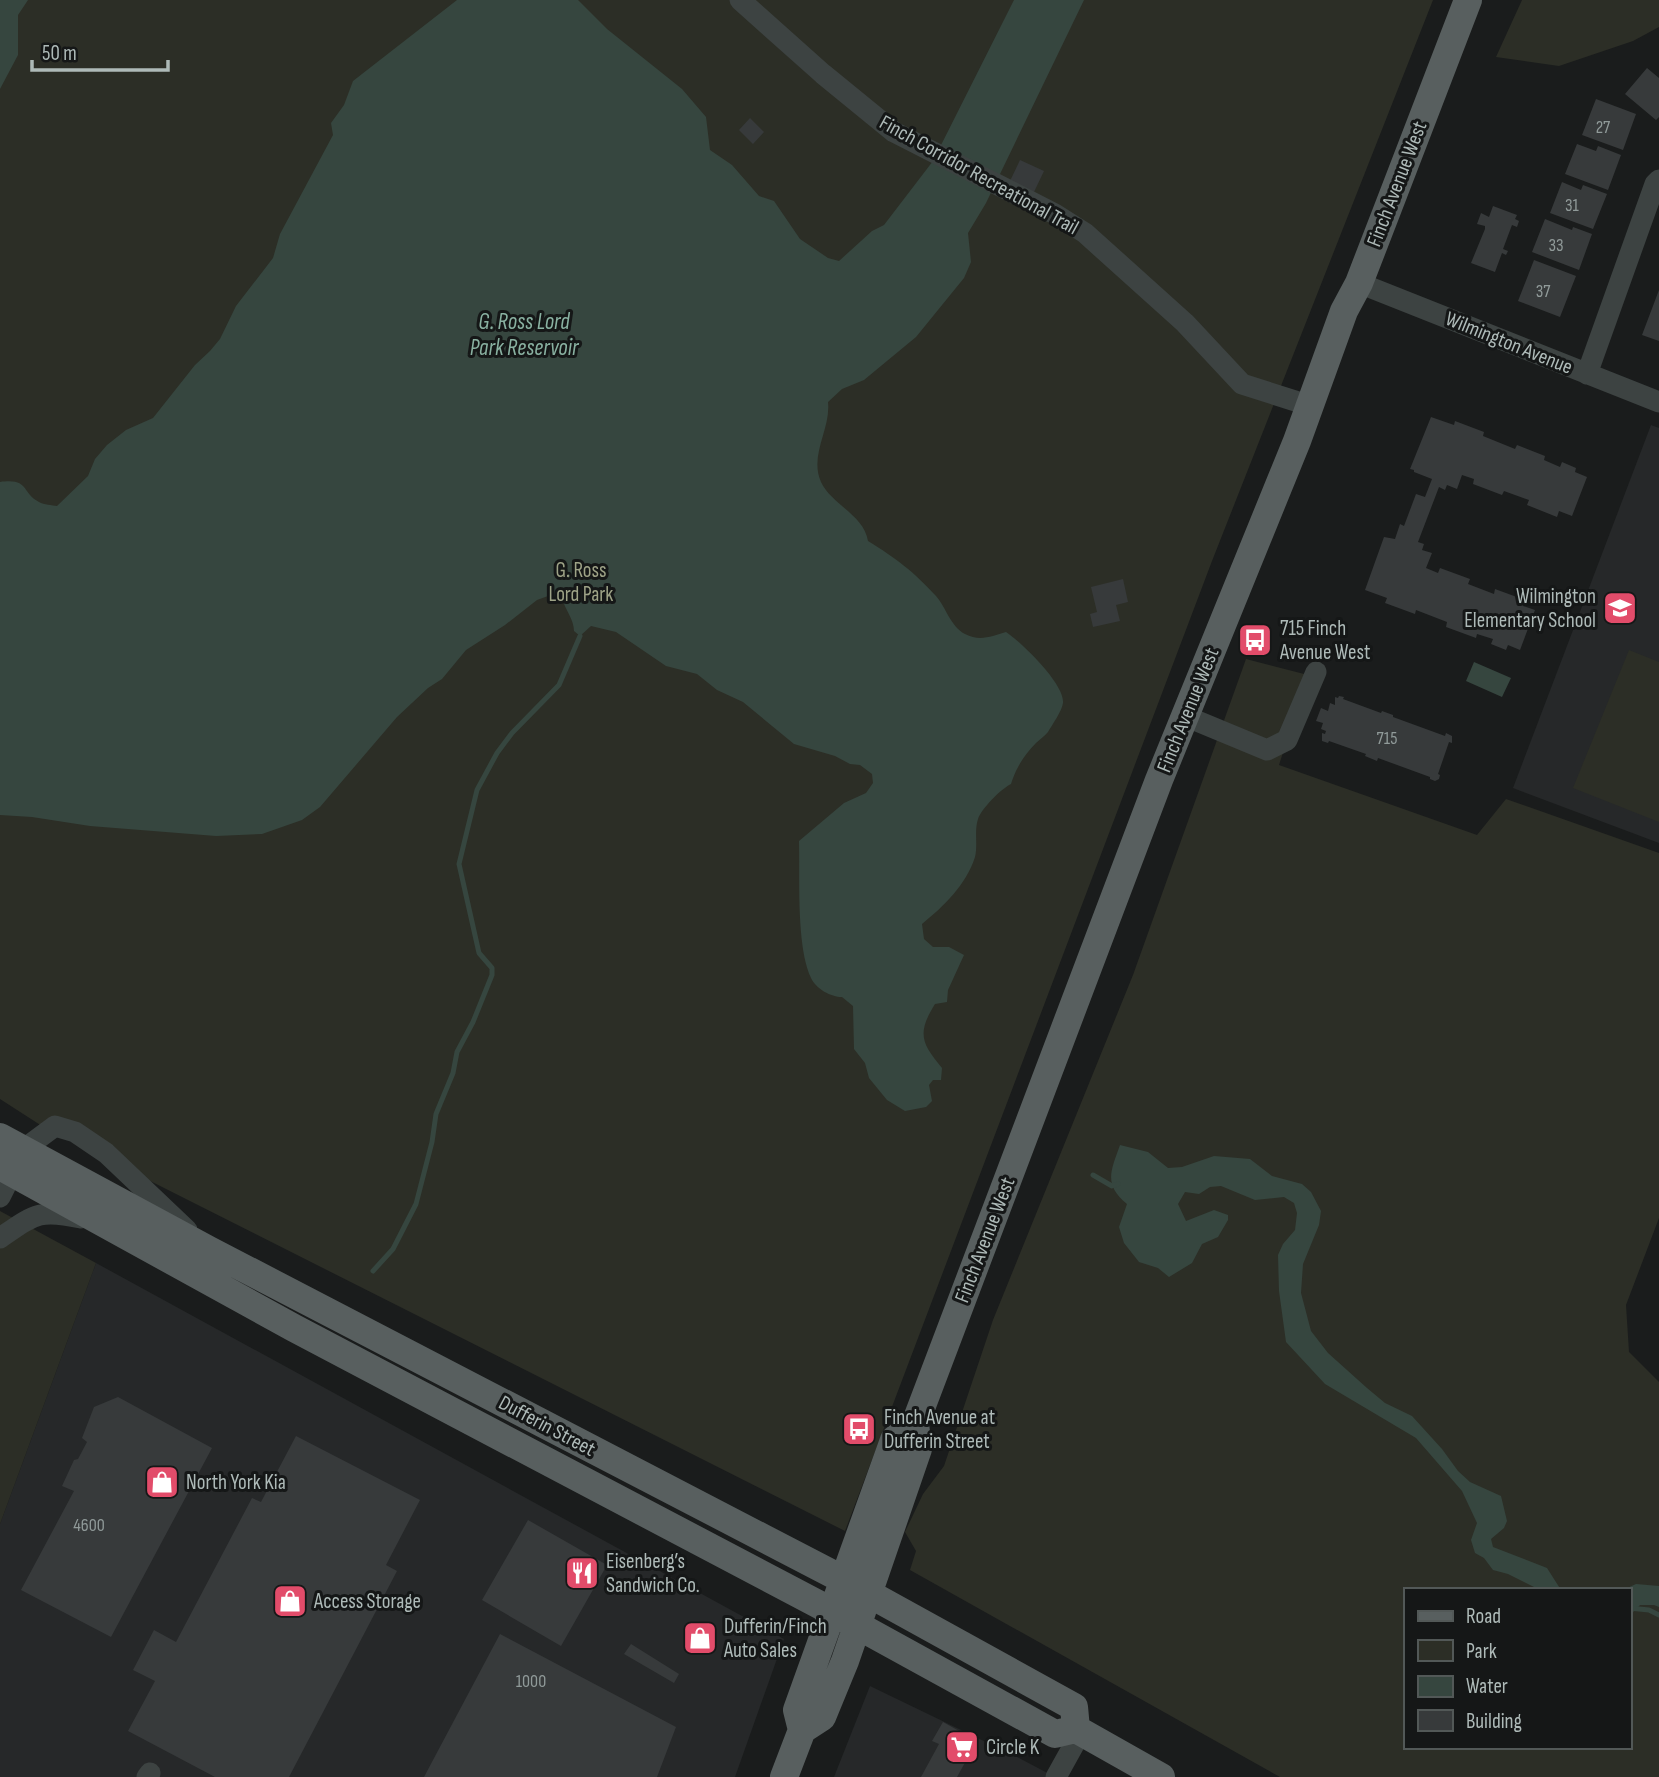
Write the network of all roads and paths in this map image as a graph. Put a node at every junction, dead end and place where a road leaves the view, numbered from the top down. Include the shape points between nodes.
1 (740, 0) edge
2 (1468, 0) edge
3 (1659, 180) edge
4 (1359, 283) junction
5 (1587, 374) junction
6 (1659, 402) edge
7 (1311, 406) junction
8 (1315, 672) dead end
9 (1185, 716) junction
10 (7, 1164) edge
11 (102, 1222) junction
12 (0, 1238) edge
13 (209, 1250) junction
14 (915, 1424) junction
15 (844, 1580) junction
16 (869, 1595) junction
17 (833, 1612) junction
18 (859, 1626) junction
19 (802, 1730) junction
20 (1079, 1731) junction
21 (1143, 1773) edge
22 (784, 1777) edge
23 (1056, 1777) edge

1 - 7 street, Finch Corridor Recreational Trail via 894,132 1086,233 1185,323 1242,384
2 - 4 main road, Finch Avenue West
3 - 5 street
4 - 5 street, Wilmington Avenue
4 - 7 main road, Finch Avenue West
5 - 6 street, Wilmington Avenue
7 - 9 main road, Finch Avenue West
8 - 9 street via 1287,740 1267,750
9 - 14 main road, Finch Avenue West
10 - 11 main road, Dufferin Street
10 - 13 main road, Dufferin Street
10 - 13 street via 55,1126 75,1132 106,1153
11 - 12 street via 53,1212 31,1217
11 - 17 main road, Dufferin Street
13 - 15 main road, Dufferin Street
14 - 15 main road, Finch Avenue West via 894,1440
14 - 16 main road, Finch Avenue West via 918,1449
15 - 16 main road, Dufferin Street
15 - 17 main road, Finch Avenue West
16 - 18 main road, Finch Avenue West
16 - 20 main road, Dufferin Street via 1074,1707
17 - 18 main road, Dufferin Street
17 - 19 main road, Finch Avenue West via 796,1710
18 - 19 main road, Finch Avenue West via 822,1717
18 - 20 main road, Dufferin Street via 1055,1734
19 - 22 main road, Finch Avenue West
20 - 21 main road, Dufferin Street
20 - 23 street

